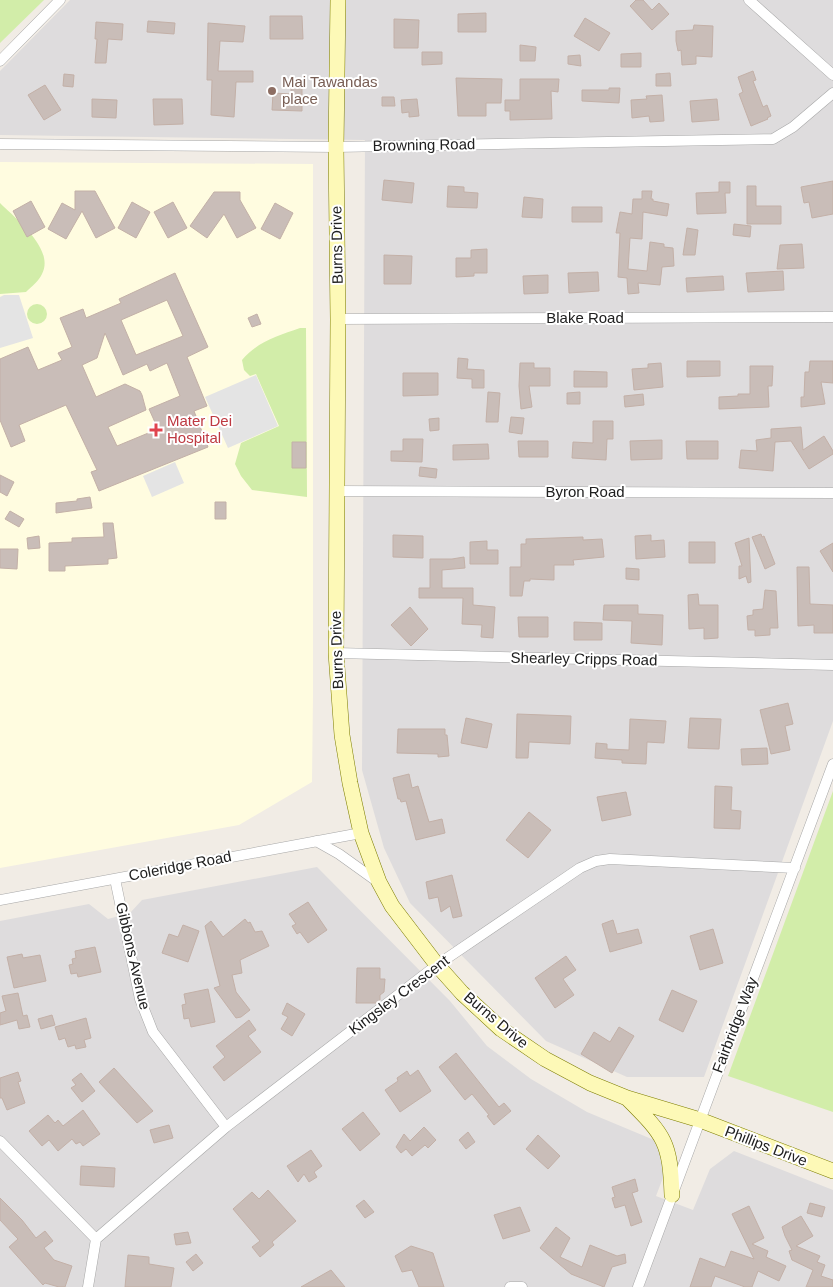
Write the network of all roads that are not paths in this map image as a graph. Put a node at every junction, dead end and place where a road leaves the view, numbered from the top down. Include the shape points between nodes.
1 (60, 0) edge
2 (338, 0) edge
3 (750, 0) edge
4 (0, 61) edge
5 (833, 74) edge
6 (833, 93) edge
7 (0, 144) edge
8 (336, 146) junction
9 (833, 317) edge
10 (338, 319) junction
11 (336, 491) junction
12 (833, 493) edge
13 (336, 653) junction
14 (833, 665) edge
15 (833, 764) edge
16 (361, 833) junction
17 (316, 841) junction
18 (795, 868) junction
19 (115, 879) junction
20 (379, 882) junction
21 (0, 900) edge
22 (437, 965) junction
23 (627, 1098) junction
24 (700, 1120) junction
25 (226, 1127) junction
26 (0, 1141) edge
27 (833, 1171) edge
28 (672, 1195) junction
29 (96, 1239) junction
30 (88, 1287) edge
31 (510, 1287) edge
32 (522, 1287) edge
33 (638, 1287) edge

1 - 4 street
2 - 8 main road, Burns Drive
3 - 5 street
6 - 8 street, Browning Road via 793,127 773,139
7 - 8 street, Browning Road
8 - 10 main road, Burns Drive
9 - 10 street, Blake Road
10 - 11 main road, Burns Drive
11 - 12 street, Byron Road
11 - 13 main road, Burns Drive
13 - 14 street, Shearley Cripps Road
13 - 16 main road, Burns Drive via 342,735
15 - 18 street, Fairbridge Way
16 - 17 street, Coleridge Road
16 - 20 main road, Burns Drive
17 - 19 street, Coleridge Road
17 - 20 street
18 - 22 street, Kingsley Crescent via 596,861 580,868
18 - 24 street, Fairbridge Way
19 - 21 street, Coleridge Road
19 - 25 street, Gibbons Avenue via 140,999 153,1032
20 - 22 main road, Burns Drive via 392,906
22 - 23 main road, Burns Drive via 501,1029 545,1059
22 - 25 street, Kingsley Crescent
23 - 24 main road, Burns Drive
23 - 28 main road via 663,1139 671,1166
24 - 27 main road, Phillips Drive
24 - 28 street, Fairbridge Way
25 - 29 street, Kingsley Crescent
26 - 29 street
28 - 33 street, Fairbridge Way
29 - 30 street
31 - 32 street

